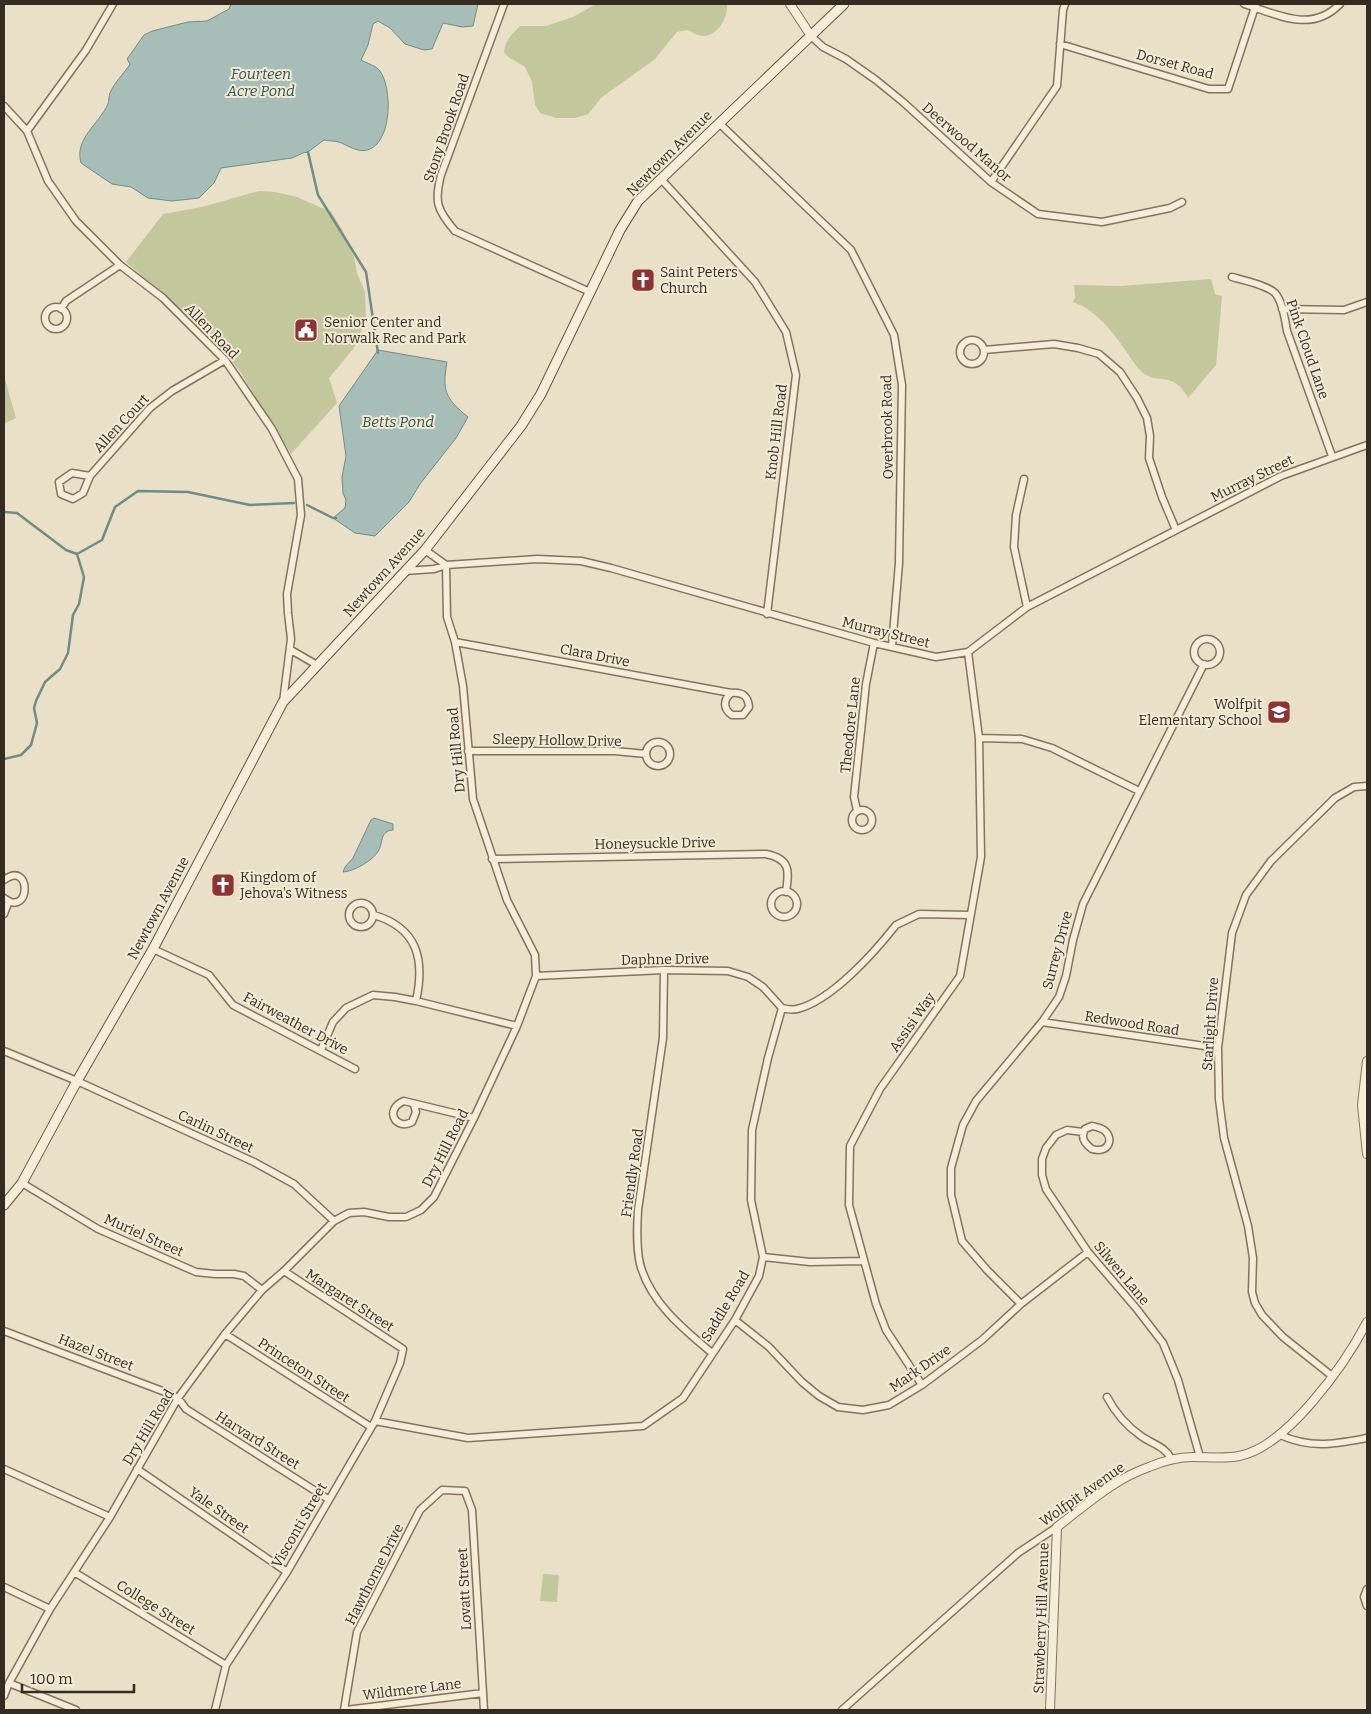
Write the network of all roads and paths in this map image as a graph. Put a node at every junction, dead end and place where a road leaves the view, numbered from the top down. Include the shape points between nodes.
1 (112, 4) edge
2 (504, 4) edge
3 (790, 4) edge
4 (844, 4) edge
5 (1065, 4) edge
6 (1244, 4) edge
7 (1340, 4) edge
8 (1255, 5) edge
9 (810, 36) junction
10 (1060, 44) junction
11 (4, 106) edge
12 (719, 123) junction
13 (27, 131) junction
14 (661, 178) junction
15 (991, 182) junction
16 (1182, 202) dead end
17 (120, 265) junction
18 (1232, 277) dead end
19 (590, 292) junction
20 (1367, 302) edge
21 (61, 308) dead end
22 (1282, 309) junction
23 (984, 350) dead end
24 (225, 360) junction
25 (1367, 444) edge
26 (1332, 456) junction
27 (90, 476) junction
28 (1024, 478) dead end
29 (1176, 530) junction
30 (425, 550) junction
31 (446, 565) junction
32 (405, 570) junction
33 (1027, 607) junction
34 (767, 614) junction
35 (455, 642) junction
36 (874, 643) junction
37 (892, 646) junction
38 (290, 650) junction
39 (968, 652) junction
40 (1204, 664) junction
41 (317, 665) junction
42 (732, 693) dead end
43 (282, 702) junction
44 (979, 738) junction
45 (468, 751) junction
46 (646, 754) dead end
47 (1367, 786) edge
48 (1139, 791) junction
49 (857, 810) dead end
50 (492, 858) junction
51 (4, 880) edge
52 (786, 892) junction
53 (6, 899) edge
54 (4, 914) edge
55 (374, 915) junction
56 (969, 915) junction
57 (153, 949) junction
58 (664, 970) junction
59 (536, 976) junction
60 (416, 1001) junction
61 (782, 1008) junction
62 (1042, 1022) junction
63 (517, 1026) junction
64 (1218, 1048) junction
65 (321, 1050) junction
66 (4, 1051) edge
67 (1367, 1061) edge
68 (355, 1069) dead end
69 (77, 1081) junction
70 (1365, 1084) edge
71 (414, 1104) dead end
72 (474, 1118) junction
73 (1083, 1132) junction
74 (1367, 1154) edge
75 (22, 1183) junction
76 (4, 1205) edge
77 (334, 1221) junction
78 (1088, 1252) junction
79 (763, 1257) junction
80 (863, 1261) junction
81 (284, 1271) junction
82 (262, 1290) junction
83 (1021, 1304) junction
84 (735, 1320) junction
85 (1367, 1322) edge
86 (4, 1331) edge
87 (225, 1334) junction
88 (403, 1349) joint
89 (712, 1353) junction
90 (1332, 1376) junction
91 (922, 1385) junction
92 (1107, 1397) dead end
93 (178, 1398) junction
94 (375, 1421) junction
95 (371, 1427) junction
96 (1280, 1435) junction
97 (1367, 1438) edge
98 (1200, 1457) junction
99 (1172, 1460) junction
100 (4, 1469) edge
101 (137, 1469) junction
102 (442, 1490) joint
103 (328, 1499) junction
104 (110, 1517) junction
105 (1057, 1526) junction
106 (74, 1572) junction
107 (287, 1572) junction
108 (4, 1587) edge
109 (1367, 1589) edge
110 (1367, 1606) edge
111 (50, 1608) junction
112 (226, 1665) junction
113 (9, 1684) junction
114 (482, 1693) junction
115 (4, 1696) edge
116 (76, 1710) edge
117 (215, 1710) edge
118 (345, 1710) edge
119 (484, 1710) edge
120 (842, 1710) edge
121 (1050, 1710) edge

1 - 13 street via 86,50
2 - 19 street, Stony Brook Road via 441,175 438,206 455,230
3 - 9 street
4 - 9 main road, Newtown Avenue
5 - 10 street
6 - 8 street
7 - 8 street via 1329,14 1307,21 1293,20
8 - 10 street, Dorset Road via 1228,89 1209,89
9 - 12 main road, Newtown Avenue
9 - 15 street, Deerwood Manor via 876,80
10 - 15 street via 1057,86
11 - 13 street, Allen Road
12 - 14 main road, Newtown Avenue
12 - 37 street, Overbrook Road via 851,250 894,335 902,385 899,563
13 - 17 street, Allen Road via 48,181 76,221
14 - 19 main road, Newtown Avenue via 630,211
14 - 34 street, Knob Hill Road via 755,282 786,332 796,376
15 - 16 street, Deerwood Manor via 1038,214 1102,222 1170,208
17 - 21 street
17 - 24 street, Allen Road via 163,298
18 - 22 street, Pink Cloud Lane via 1258,284 1275,293
19 - 30 main road, Newtown Avenue via 541,394 521,426
20 - 22 street via 1344,310
22 - 26 street, Pink Cloud Lane
23 - 29 street via 1054,344 1100,354 1120,372 1147,418 1149,458
24 - 27 street, Allen Court via 150,408
24 - 38 street, Allen Road via 272,429 298,480 301,515 288,594
25 - 26 street, Murray Street
26 - 29 street, Murray Street via 1281,476
27 - 27 street, Allen Court via 72,473 59,482 61,494 73,499 83,493
28 - 33 street via 1016,515 1014,547
29 - 33 street, Murray Street
30 - 31 street
30 - 32 main road, Newtown Avenue
31 - 32 street, Murray Street via 434,569
31 - 34 street, Murray Street via 537,559 581,561
31 - 35 street, Dry Hill Road via 448,618
32 - 41 main road, Newtown Avenue
33 - 39 street, Murray Street
34 - 36 street, Murray Street
35 - 42 street, Clara Drive
35 - 45 street, Dry Hill Road via 463,686
36 - 37 street, Murray Street
36 - 49 street, Theodore Lane via 866,684 854,797
37 - 39 street, Murray Street via 936,656
38 - 41 street
38 - 43 street, Allen Road
39 - 44 street, Assisi Way
40 - 40 street, Surrey Drive via 1196,659 1194,651 1200,640 1209,639 1219,652 1216,660
40 - 48 street, Surrey Drive
41 - 43 main road, Newtown Avenue
43 - 57 main road, Newtown Avenue
44 - 48 street via 1022,739 1052,748
44 - 56 street, Assisi Way via 980,857
45 - 46 street, Sleepy Hollow Drive
45 - 50 street, Dry Hill Road via 473,799
47 - 64 street, Starlight Drive via 1354,787 1335,798 1271,861 1246,895 1232,933
48 - 62 street, Surrey Drive via 1083,904 1066,976 1058,997
50 - 52 street, Honeysuckle Drive via 766,854 782,859 788,867
50 - 59 street, Dry Hill Road via 507,900 536,955
51 - 53 street via 16,876 25,885 21,899
52 - 52 street, Honeysuckle Drive via 778,892 771,899 773,913 779,917 793,914 796,908 792,895
53 - 54 street
55 - 55 street via 368,905 361,903 354,905 348,915 354,926 360,928 367,926
55 - 60 street via 392,921 413,944 420,966
56 - 61 street via 919,914 906,920 896,925 832,991 795,1010
56 - 80 street, Assisi Way via 960,976 880,1089 850,1146 849,1205
57 - 65 street, Fairweather Drive via 209,975 232,1005
57 - 69 main road, Newtown Avenue
58 - 59 street, Daphne Drive
58 - 61 street, Daphne Drive via 728,971 748,977 763,987
58 - 89 street, Friendly Road via 663,1038 638,1210 640,1264 662,1307
59 - 63 street, Dry Hill Road
60 - 63 street
60 - 65 street via 373,995 361,1000 346,1008 333,1022
61 - 79 street, Saddle Road via 752,1130 751,1200
62 - 64 street, Redwood Road
62 - 83 street, Surrey Drive via 976,1101 963,1125 951,1168 951,1195 962,1241
63 - 72 street, Dry Hill Road
64 - 90 street, Starlight Drive via 1224,1138 1248,1226 1255,1303 1283,1337
65 - 68 street, Fairweather Drive
66 - 69 street, Carlin Street
67 - 70 street
69 - 75 main road, Newtown Avenue
69 - 77 street, Carlin Street via 262,1166 294,1184
70 - 74 street via 1362,1118
71 - 72 street
72 - 77 street, Dry Hill Road via 434,1197 421,1210 406,1217 349,1213
73 - 73 street, Silwen Lane via 1084,1140 1092,1149 1106,1148 1108,1137 1104,1129 1092,1126
73 - 78 street, Silwen Lane via 1067,1130 1056,1135 1042,1159 1042,1175 1046,1189
75 - 76 main road, Newtown Avenue
75 - 82 street, Muriel Street via 98,1229 196,1272 244,1276
77 - 81 street, Dry Hill Road
78 - 83 street, Mark Drive
78 - 98 street, Silwen Lane via 1163,1343 1174,1368
79 - 80 street via 810,1262
79 - 84 street, Saddle Road via 759,1276
80 - 91 street, Assisi Way via 886,1330
81 - 82 street, Dry Hill Road
81 - 88 street, Margaret Street
82 - 87 street, Dry Hill Road
83 - 91 street, Mark Drive via 982,1340
84 - 89 street, Saddle Road
84 - 91 street, Mark Drive via 769,1346 802,1382 838,1406 863,1410 889,1405
85 - 90 street, Wolfpit Avenue
86 - 93 street, Hazel Street
87 - 93 street, Dry Hill Road
87 - 95 street, Princeton Street
88 - 94 street, Visconti Street
89 - 94 street, Saddle Road via 683,1398 643,1426 468,1438
90 - 96 street, Wolfpit Avenue
92 - 99 street via 1124,1420 1141,1436 1168,1451
93 - 101 street, Dry Hill Road
93 - 103 street, Harvard Street via 186,1409
94 - 95 street, Visconti Street
95 - 103 street, Visconti Street
96 - 97 street via 1296,1442 1319,1445
96 - 98 street, Wolfpit Avenue via 1246,1454 1226,1458
98 - 99 street, Wolfpit Avenue
99 - 105 street, Wolfpit Avenue via 1127,1476
100 - 104 street
101 - 104 street, Dry Hill Road
101 - 107 street, Yale Street
102 - 114 street, Lovatt Street via 465,1491 472,1510
102 - 118 street, Hawthorne Drive via 420,1510 357,1632
103 - 107 street, Visconti Street
104 - 106 street, Dry Hill Road
105 - 120 street, Wolfpit Avenue via 1018,1553
105 - 121 street, Strawberry Hill Avenue
106 - 111 street, Dry Hill Road
106 - 112 street, College Street
107 - 112 street, Visconti Street
108 - 111 street
109 - 110 street via 1364,1597
111 - 113 street, Dry Hill Road
112 - 117 street, Visconti Street
113 - 115 street, Dry Hill Road
113 - 116 street
114 - 118 street, Wildmere Lane
114 - 119 street, Lovatt Street

